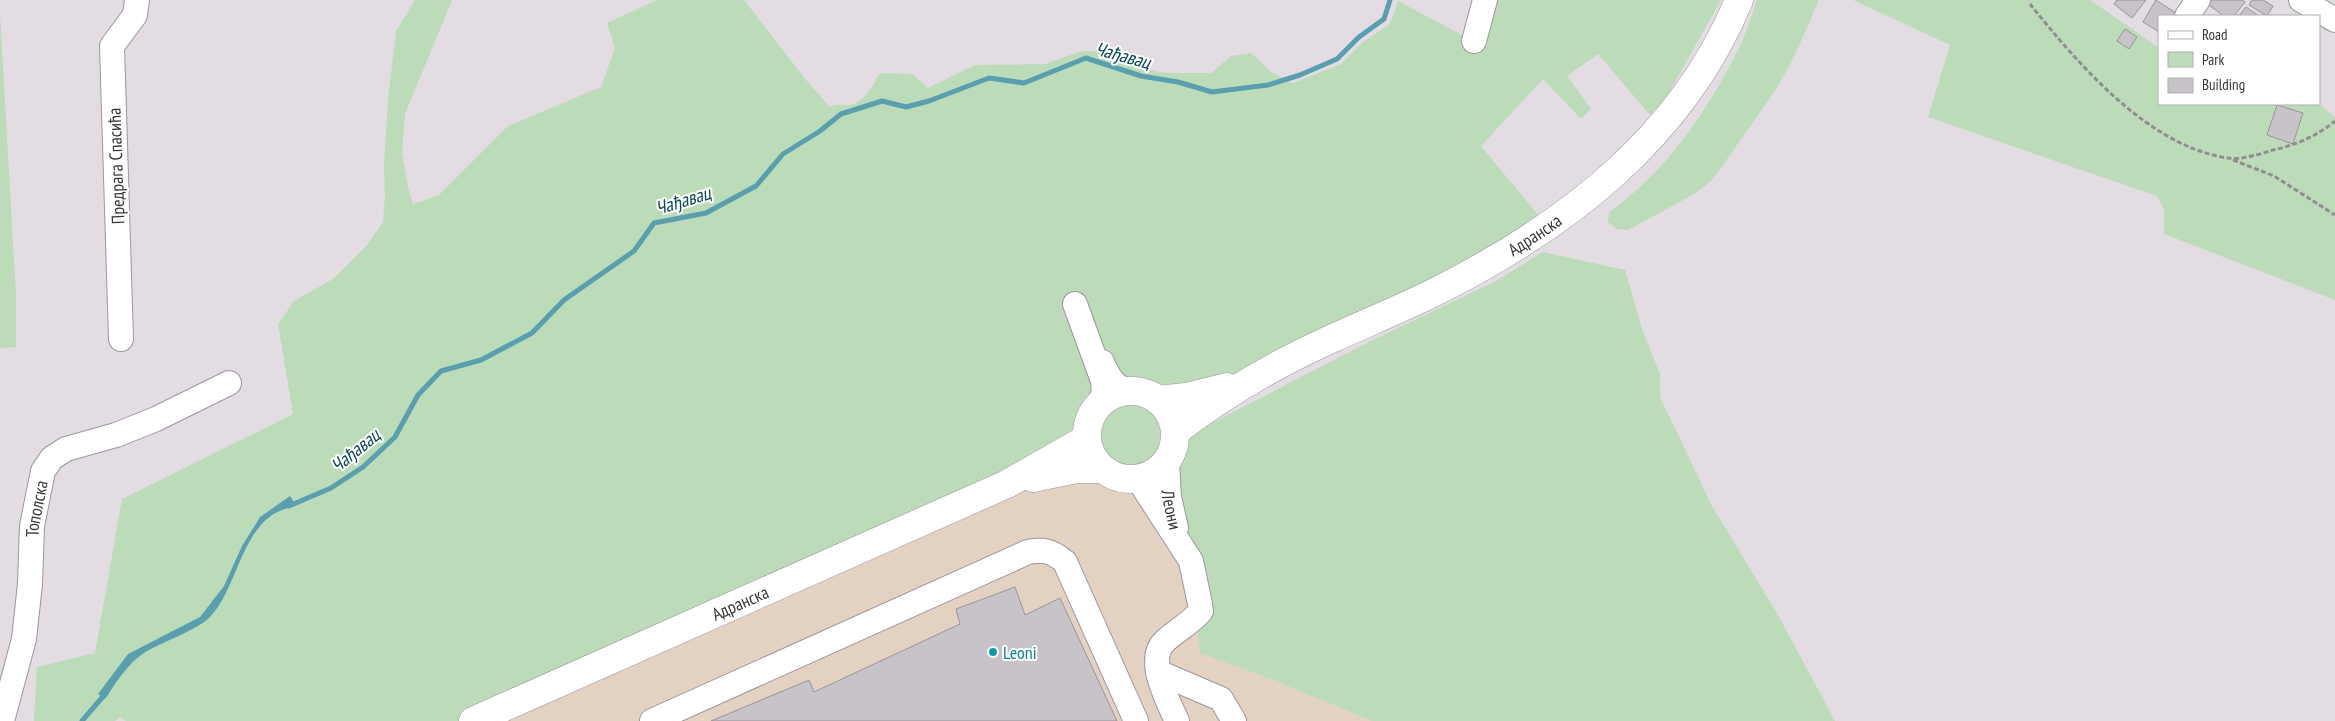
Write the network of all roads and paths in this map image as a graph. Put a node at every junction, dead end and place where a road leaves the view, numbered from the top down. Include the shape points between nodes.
1 (137, 0) edge
2 (1485, 0) edge
3 (1739, 0) edge
4 (2198, 0) edge
5 (2301, 0) edge
6 (2030, 4) dead end
7 (2188, 15) edge
8 (2335, 20) edge
9 (1474, 41) dead end
10 (2335, 121) edge
11 (2230, 159) junction
12 (2335, 215) edge
13 (1075, 304) dead end
14 (1087, 333) junction
15 (122, 339) dead end
16 (1255, 380) junction
17 (229, 382) dead end
18 (1128, 391) junction
19 (1158, 400) junction
20 (1098, 405) junction
21 (1175, 432) junction
22 (1086, 439) junction
23 (1166, 462) junction
24 (1102, 469) junction
25 (1138, 479) junction
26 (1007, 484) junction
27 (1179, 542) junction
28 (1158, 672) junction
29 (2, 721) edge
30 (473, 721) edge
31 (652, 721) edge
32 (1136, 721) edge
33 (1178, 721) edge
34 (1234, 721) edge

1 - 15 street, Предрага Спасића via 135,15 112,46
2 - 9 street
3 - 16 main road, Адранска via 1710,58 1679,103 1634,155 1584,201 1480,268 1329,340
4 - 7 street
5 - 8 street
6 - 11 path via 2065,48 2147,123 2178,141
10 - 11 path via 2318,133 2283,148
11 - 12 path via 2274,176
13 - 14 street
14 - 18 street via 1109,378 1117,387
14 - 20 street via 1103,381 1104,393
16 - 19 main road, Адранска via 1186,397
16 - 21 main road, Адранска
17 - 29 street, Тополска via 156,419 116,435 66,449 52,458 43,471 32,526 24,639
18 - 19 main road via 1139,391
18 - 20 main road via 1116,393
19 - 21 main road via 1168,411
20 - 22 main road via 1091,415
21 - 23 main road via 1175,442
22 - 24 main road via 1090,453
22 - 26 main road, Адранска
23 - 25 main road via 1152,474
23 - 27 street, Леони via 1169,497
24 - 25 main road via 1123,479
24 - 26 main road, Адранска via 1065,471
25 - 27 street, Леони
26 - 30 main road, Адранска
27 - 28 street via 1191,561 1201,611 1158,650
28 - 33 street
28 - 34 street via 1221,699
31 - 32 street via 1028,552 1044,549 1065,562

